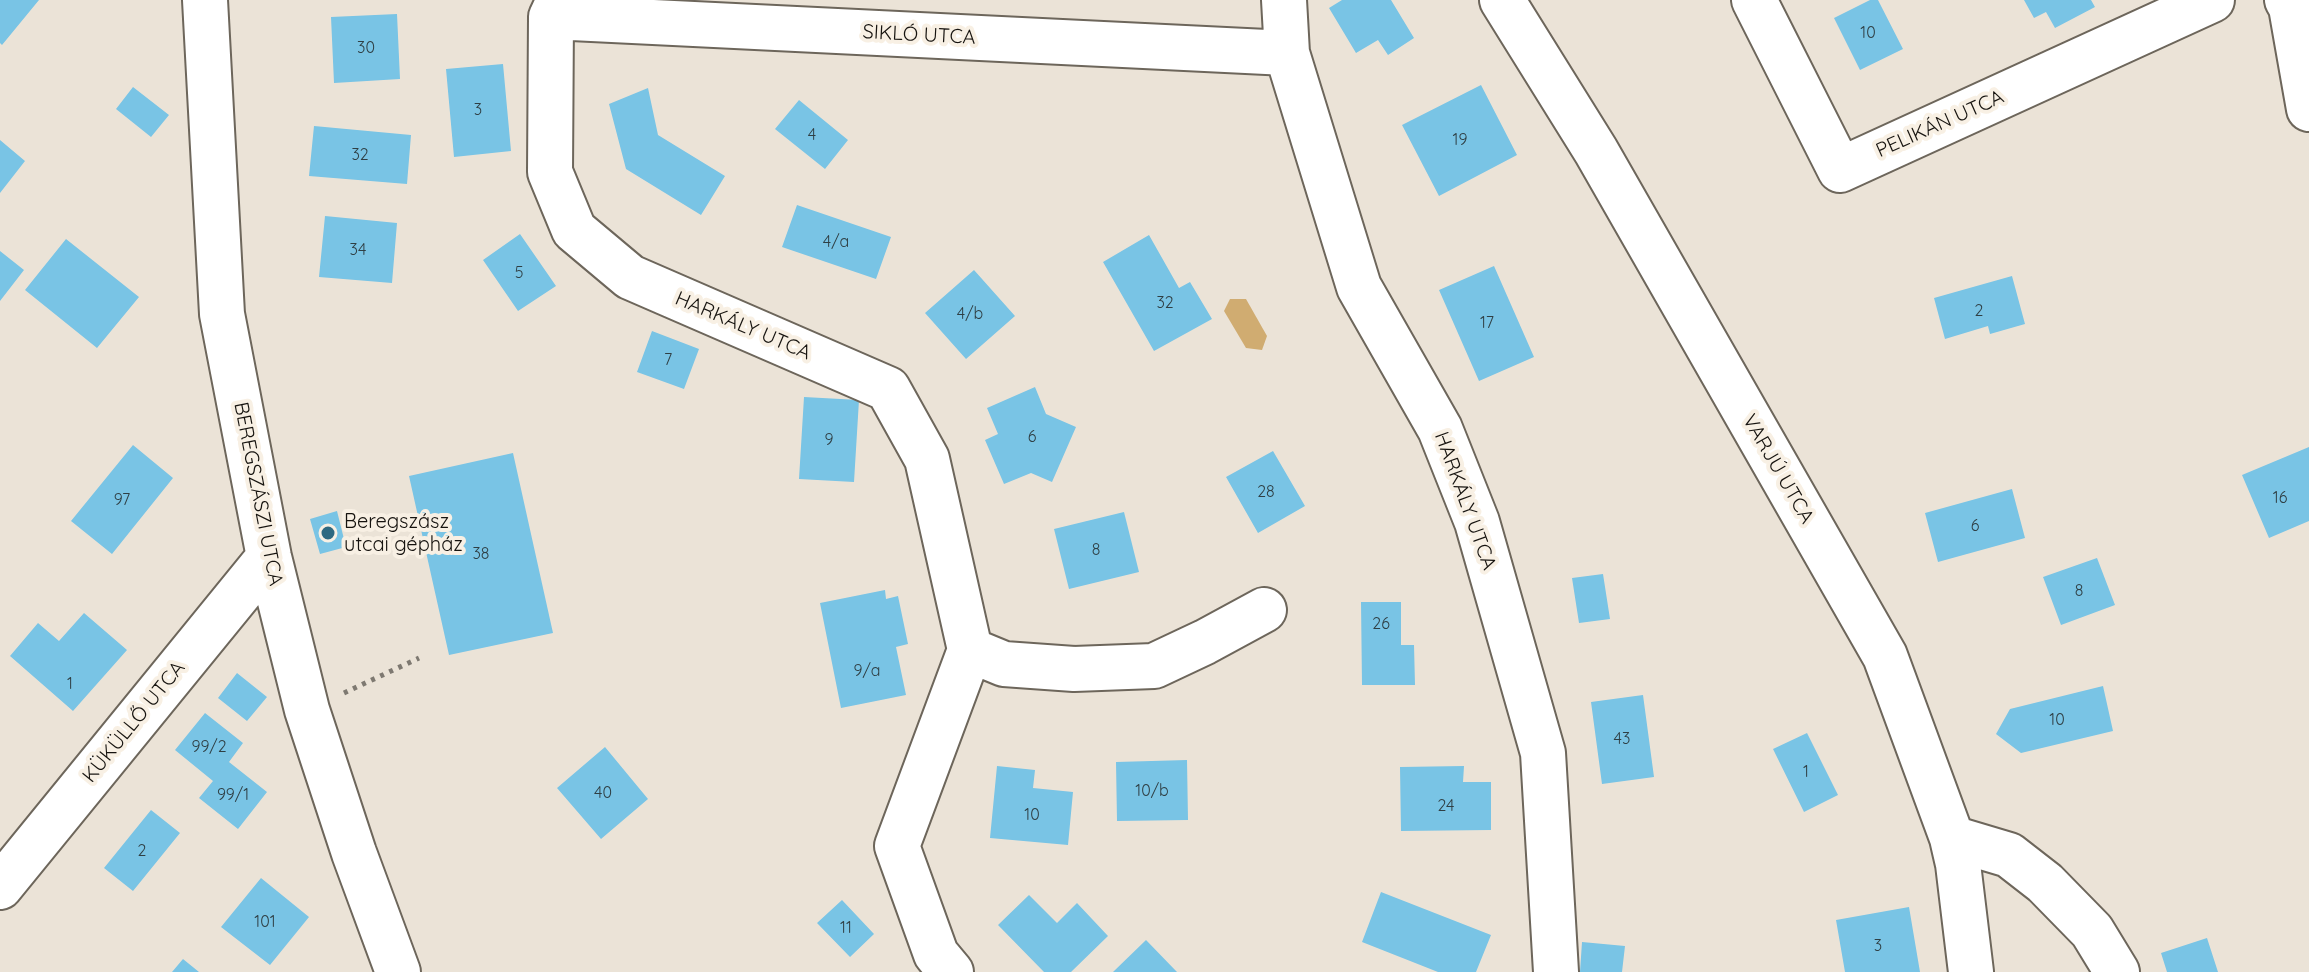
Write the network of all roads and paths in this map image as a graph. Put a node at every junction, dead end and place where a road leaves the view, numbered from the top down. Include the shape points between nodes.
1 (205, 0) edge
2 (1284, 0) edge
3 (1502, 0) edge
4 (1754, 0) edge
5 (2212, 0) edge
6 (2287, 0) edge
7 (555, 8) edge
8 (1287, 53) junction
9 (2309, 109) edge
10 (269, 557) junction
11 (1264, 610) dead end
12 (970, 650) junction
13 (419, 658) dead end
14 (307, 710) junction
15 (1952, 838) junction
16 (0, 887) edge
17 (398, 972) edge
18 (951, 972) edge
19 (1556, 972) edge
20 (1971, 972) edge
21 (2117, 972) edge

1 - 10 street, BEREGSZÁSZI UTCA via 222,314
2 - 8 street, HARKÁLY UTCA
3 - 15 street, VARJÚ UTCA via 1604,164 1885,656
4 - 5 street, PELIKÁN UTCA via 1840,170
6 - 9 street
7 - 8 street, SIKLÓ UTCA
7 - 12 street, HARKÁLY UTCA via 550,172 574,230 630,277 888,389 927,459
8 - 19 street, HARKÁLY UTCA via 1359,287 1440,429 1477,522 1543,753
10 - 14 street, BEREGSZÁSZI UTCA
10 - 16 street, KÜKÜLLŐ UTCA
11 - 12 street via 1154,666 1074,669 1004,664
12 - 18 street via 897,846 936,954
13 - 14 path
14 - 17 street, BEREGSZÁSZI UTCA
15 - 20 street, VARJÚ UTCA
15 - 21 street via 2009,855 2045,883 2092,931

